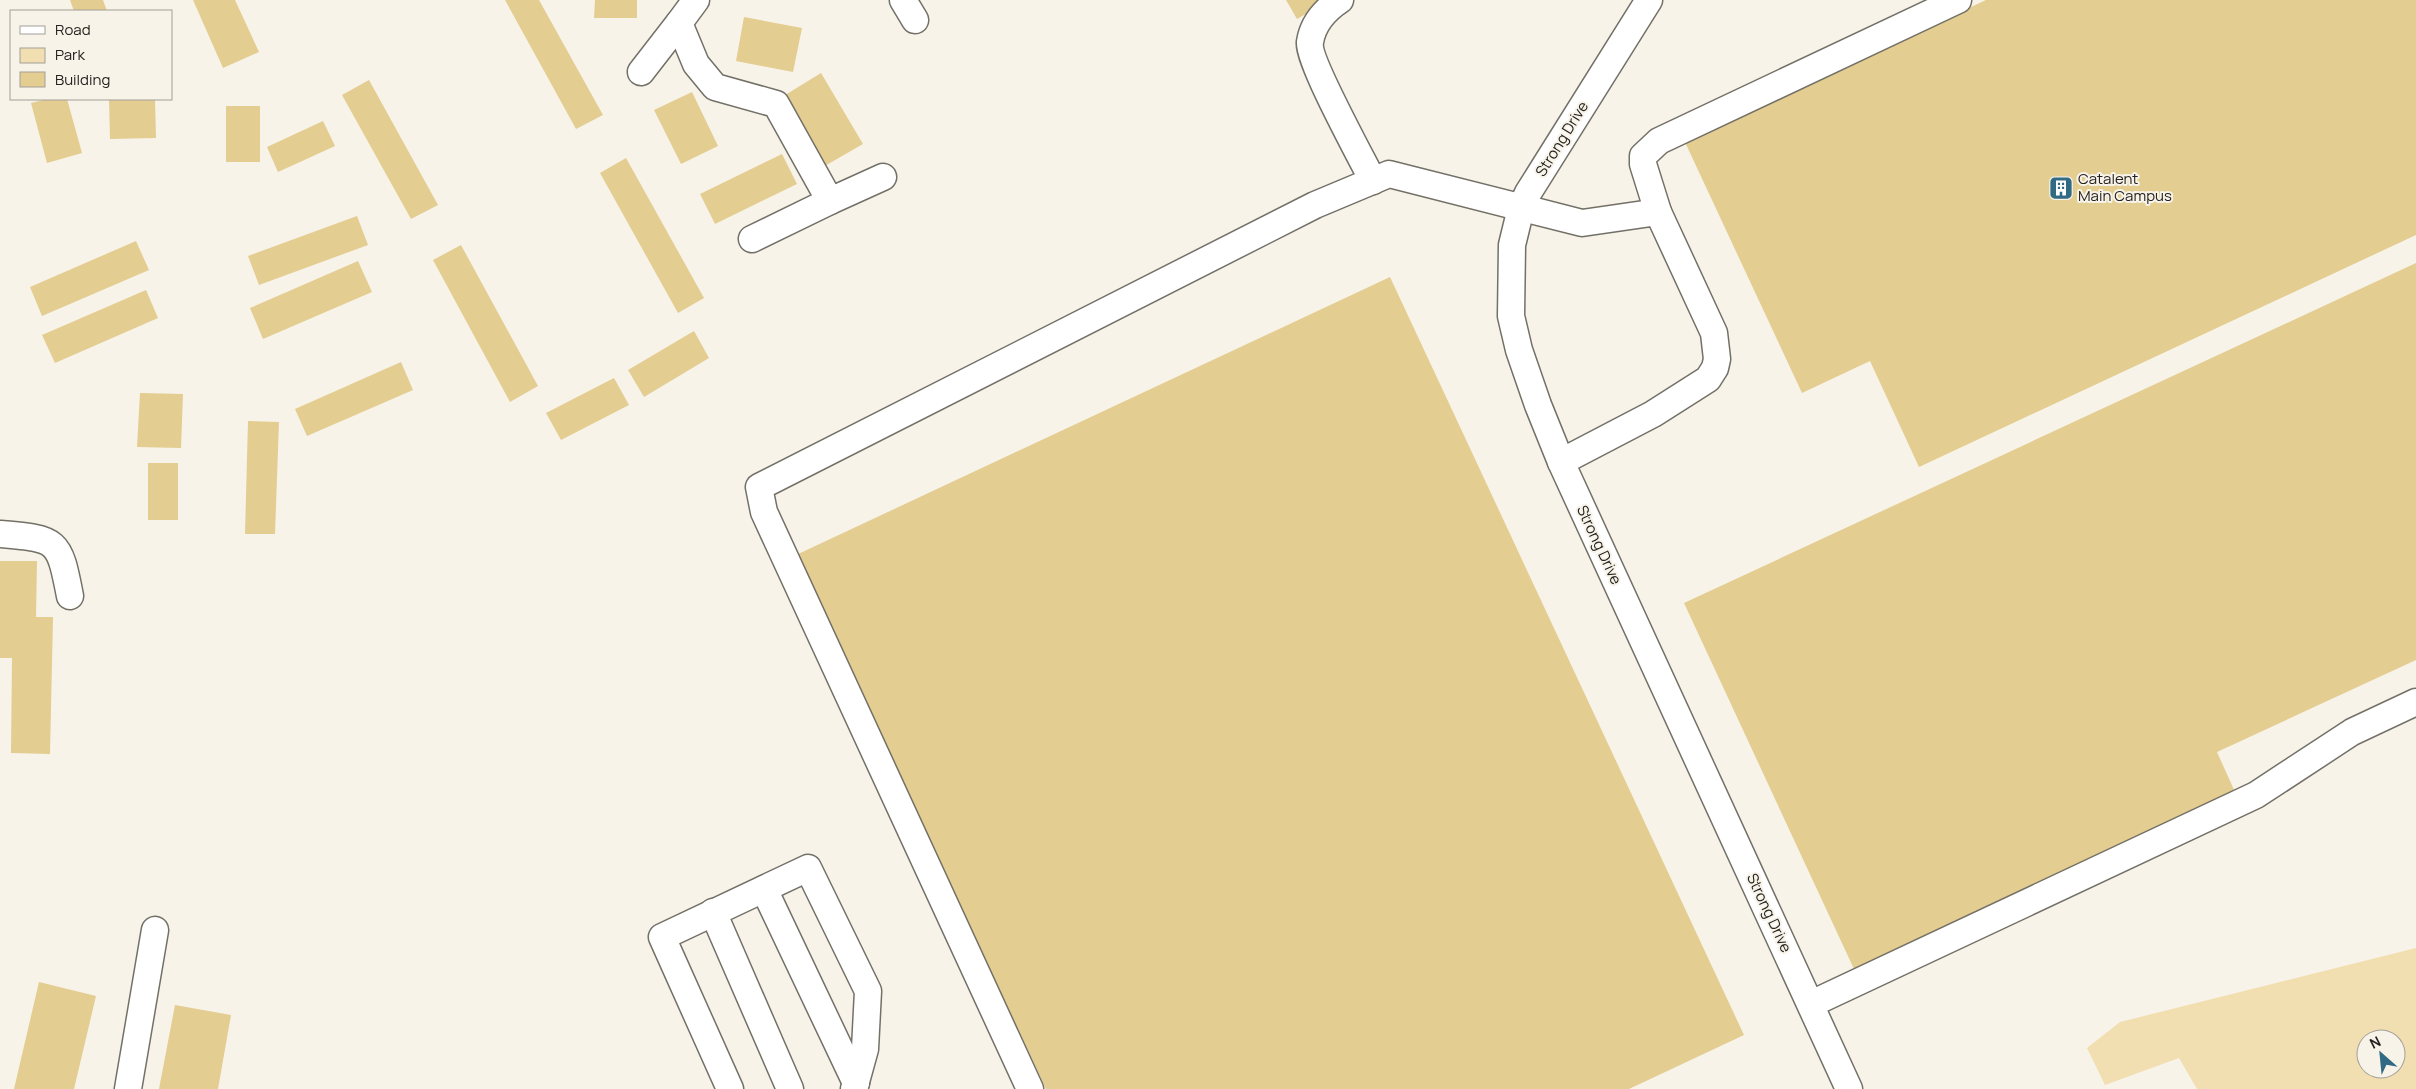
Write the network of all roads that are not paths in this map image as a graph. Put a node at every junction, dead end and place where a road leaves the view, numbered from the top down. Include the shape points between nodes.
1 (696, 0) edge
2 (1340, 0) edge
3 (1649, 0) edge
4 (1958, 0) edge
5 (679, 23) junction
6 (641, 72) dead end
7 (883, 177) dead end
8 (1373, 181) junction
9 (830, 201) junction
10 (1521, 208) junction
11 (1658, 212) junction
12 (752, 240) dead end
13 (1561, 462) junction
14 (0, 534) edge
15 (70, 596) dead end
16 (2416, 702) edge
17 (764, 889) junction
18 (713, 912) junction
19 (155, 930) dead end
20 (1811, 1004) junction
21 (855, 1086) edge
22 (1842, 1087) edge
23 (128, 1089) edge
24 (730, 1089) edge
25 (790, 1089) edge
26 (1030, 1089) edge

1 - 5 street
2 - 8 street via 1319,18 1309,43 1319,73
3 - 10 street, Strong Drive
4 - 11 street via 1659,141 1643,156
5 - 6 street
5 - 9 street via 696,64 715,87 776,104
7 - 9 street
8 - 10 street via 1389,174
8 - 26 street via 1315,204 759,487 764,512
9 - 12 street
10 - 11 street via 1582,223
10 - 13 street, Strong Drive via 1512,245 1512,316 1519,350
11 - 13 street via 1714,333 1715,368 1708,379 1653,414
13 - 20 street, Strong Drive
14 - 15 street via 38,537 53,545 63,558
16 - 20 street via 2352,732 2256,795
17 - 18 street
17 - 21 street
17 - 21 street via 808,868 868,991 866,1049
18 - 24 street via 662,937
18 - 25 street
19 - 23 street
20 - 22 street, Strong Drive

